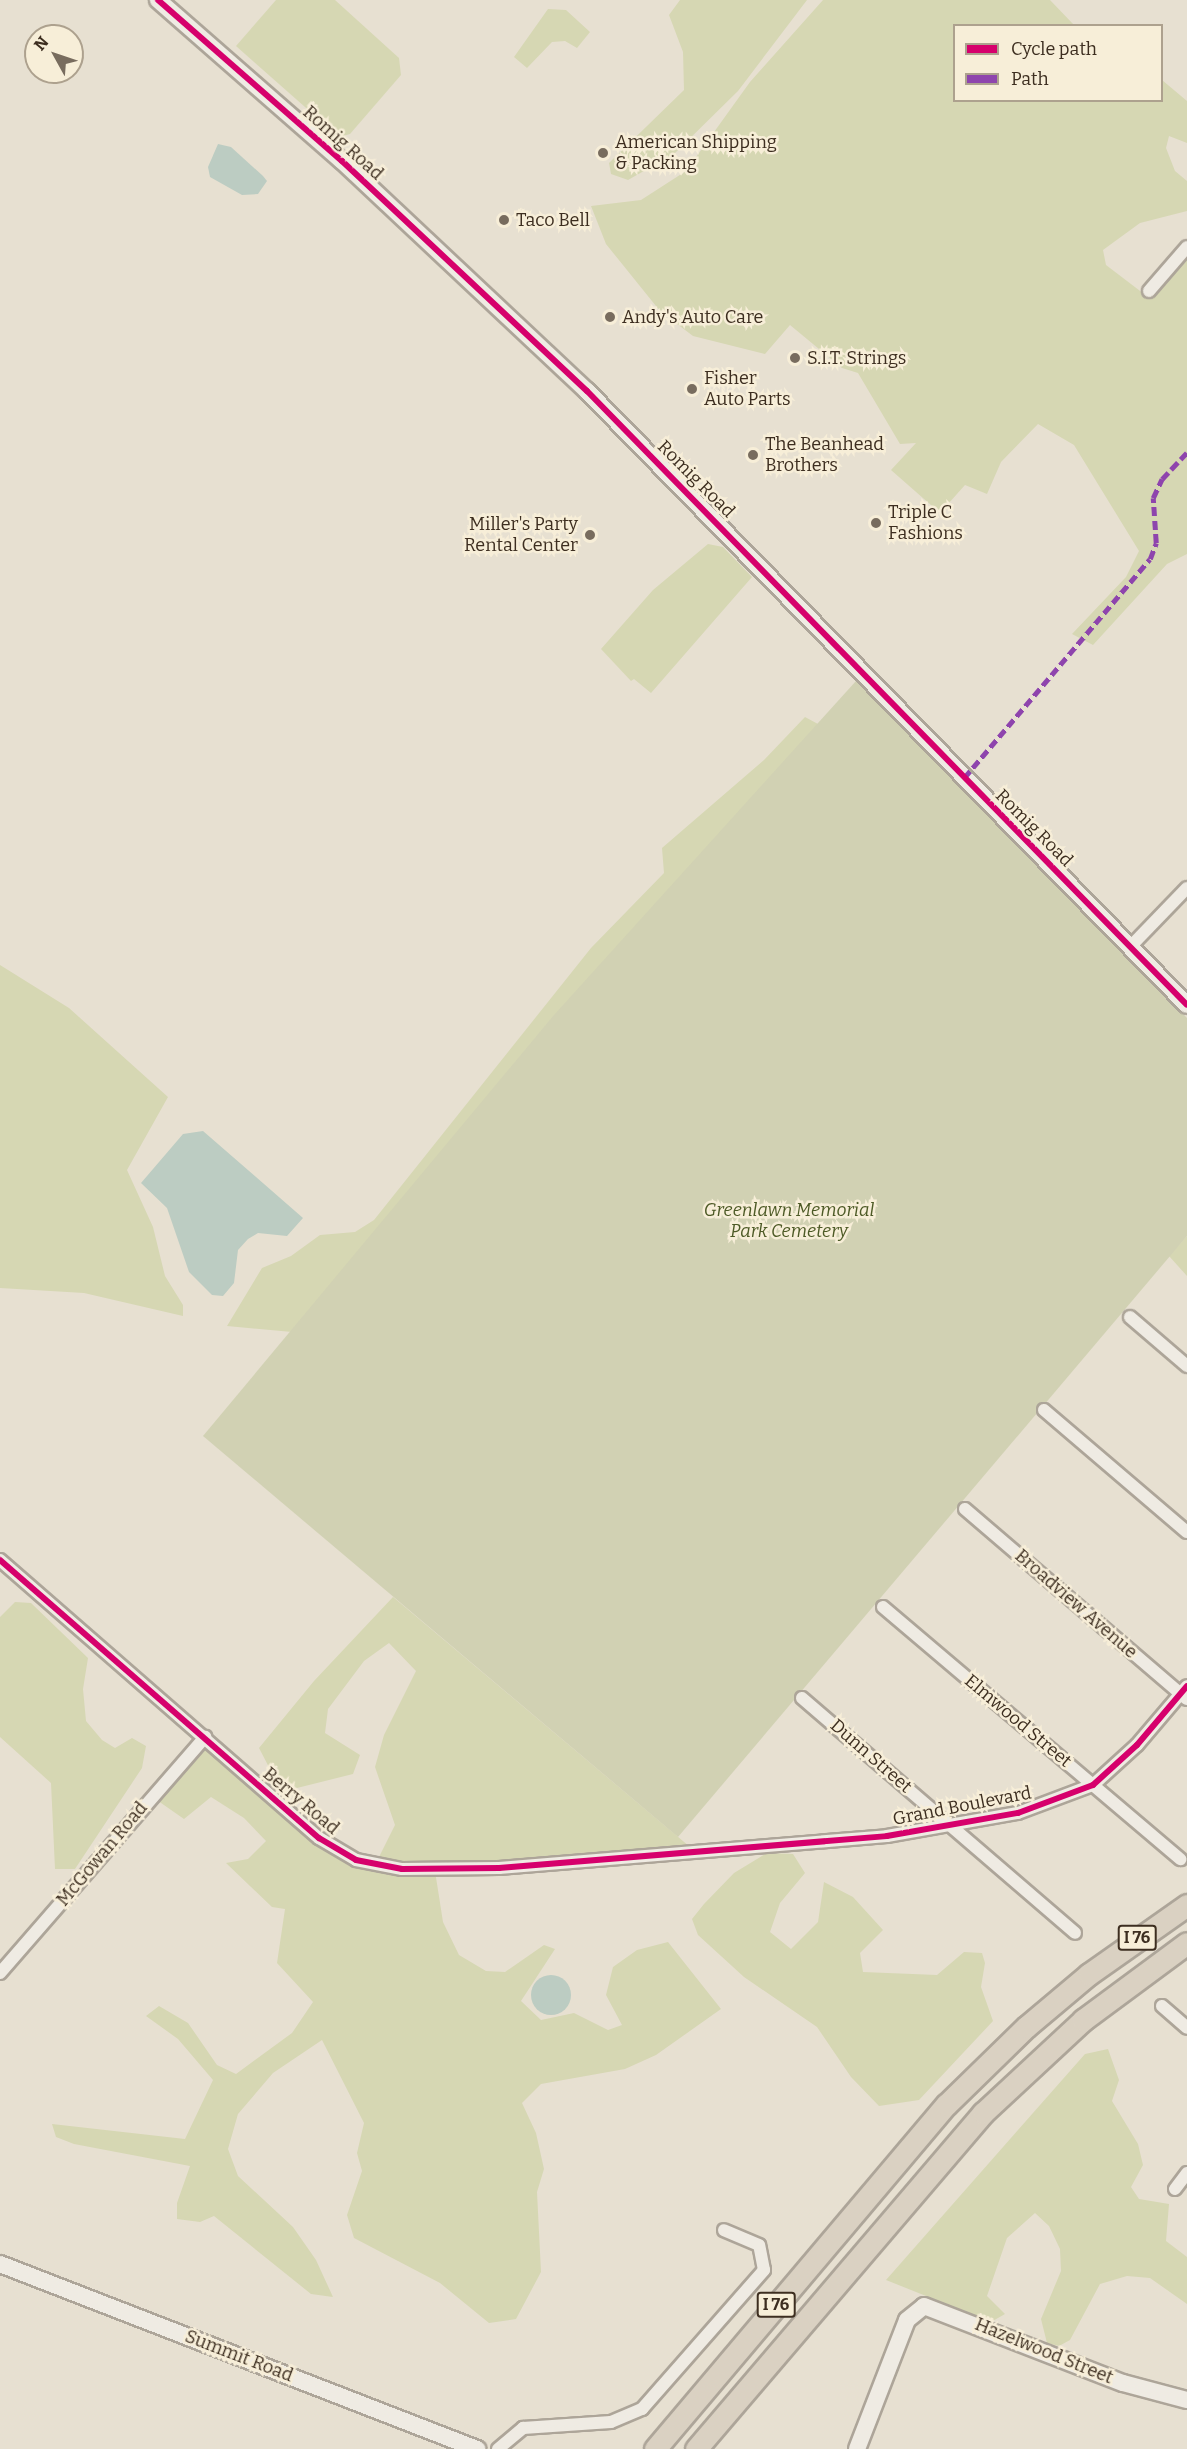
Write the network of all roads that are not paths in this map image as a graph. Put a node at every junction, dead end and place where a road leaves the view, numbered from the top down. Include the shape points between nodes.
1 (158, 0) edge
2 (1187, 247) edge
3 (1149, 291) dead end
4 (1187, 888) edge
5 (1130, 947) junction
6 (1187, 1005) edge
7 (1130, 1317) dead end
8 (1187, 1366) edge
9 (1044, 1410) dead end
10 (965, 1509) dead end
11 (1187, 1532) edge
12 (0, 1560) edge
13 (883, 1607) dead end
14 (1185, 1693) edge
15 (802, 1698) dead end
16 (205, 1737) junction
17 (1093, 1785) junction
18 (951, 1827) junction
19 (696, 1852) joint
20 (1180, 1859) dead end
21 (1187, 1890) edge
22 (1187, 1905) edge
23 (1075, 1933) dead end
24 (1187, 1943) edge
25 (0, 1973) edge
26 (1089, 1974) junction
27 (1162, 2006) dead end
28 (1187, 2028) edge
29 (1187, 2174) edge
30 (1175, 2189) dead end
31 (724, 2230) dead end
32 (0, 2264) edge
33 (1187, 2400) edge
34 (477, 2449) edge
35 (498, 2449) edge
36 (656, 2449) edge
37 (696, 2449) edge
38 (857, 2449) edge

1 - 5 street, Romig Road via 342,161 587,391
2 - 3 street
4 - 5 street
5 - 6 street, Romig Road
7 - 8 street
9 - 11 street
10 - 14 street, Broadview Avenue
12 - 16 street, Berry Road
13 - 17 street, Elmwood Street
14 - 17 street, Grand Boulevard
15 - 18 street, Dunn Street
16 - 19 street, Berry Road via 319,1838 365,1863 452,1871
16 - 25 street, McGowan Road
17 - 18 street, Grand Boulevard via 1040,1807
17 - 20 street, Elmwood Street
18 - 19 street, Grand Boulevard
18 - 23 street, Dunn Street
21 - 26 highway
22 - 26 highway, I 76
24 - 37 highway, I 76 via 1083,2020 983,2113
26 - 36 highway, I 76 via 1026,2027 945,2105
27 - 28 street
29 - 30 street
31 - 35 street via 759,2245 764,2270 642,2409 611,2421 523,2428
32 - 34 street, Summit Road
33 - 38 street, Hazelwood Street via 1123,2383 929,2306 918,2308 907,2320

